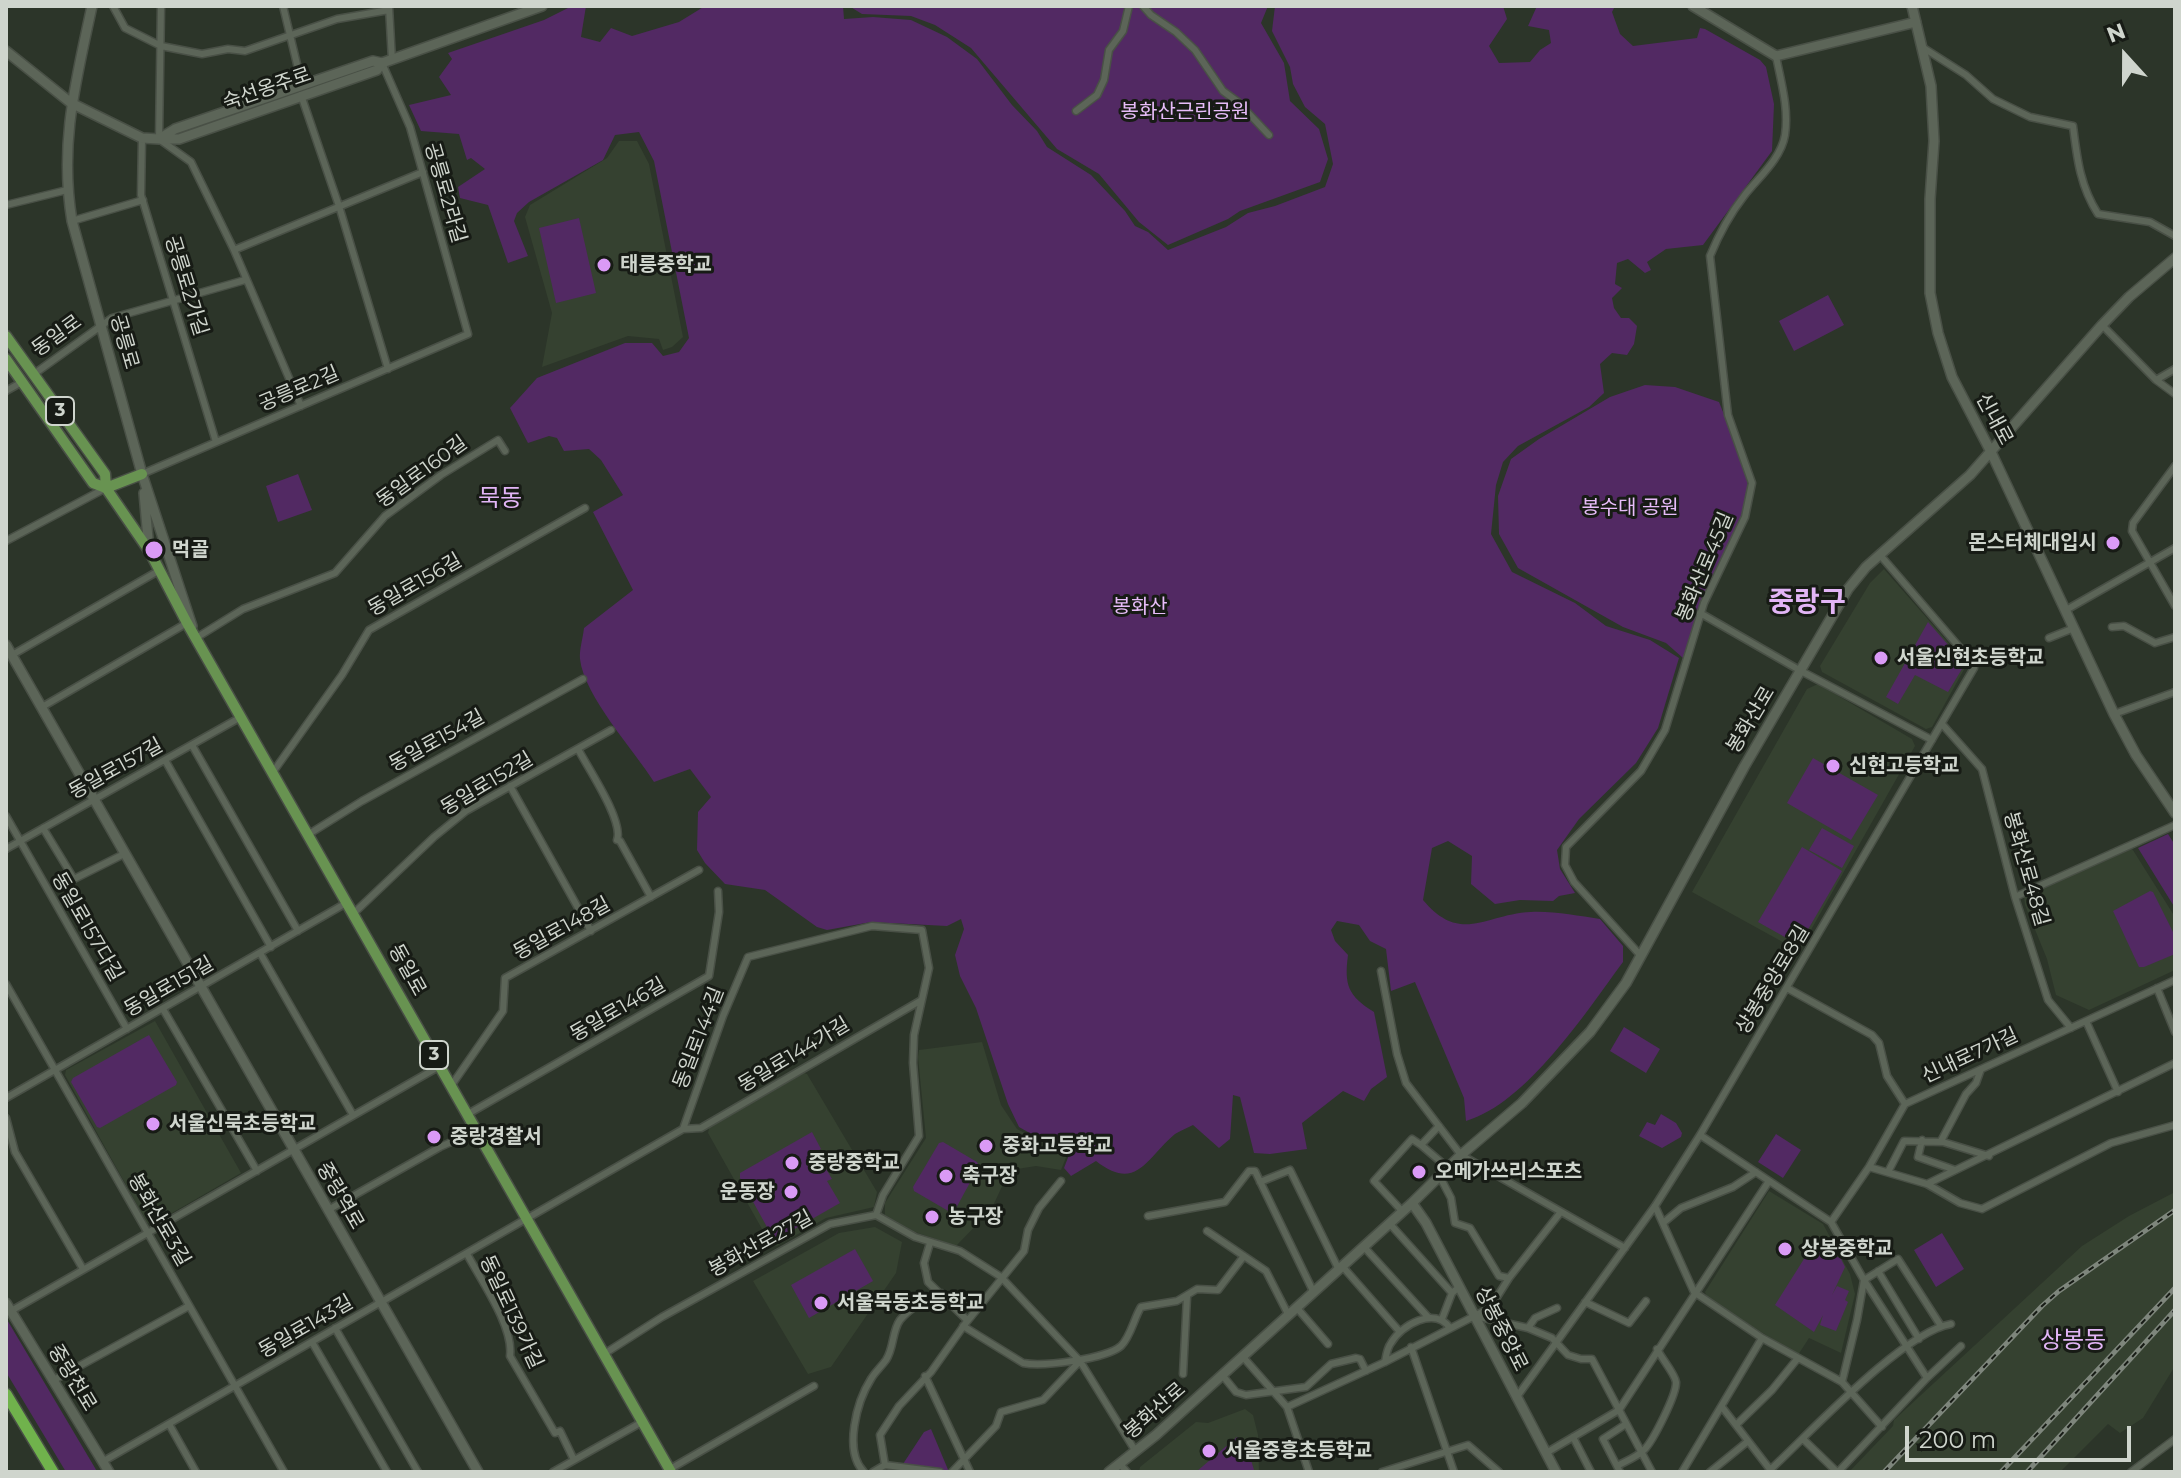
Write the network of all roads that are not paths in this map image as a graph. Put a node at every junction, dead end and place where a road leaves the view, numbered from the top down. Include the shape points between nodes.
1 (92, 6) edge
2 (113, 6) edge
3 (161, 6) edge
4 (283, 6) edge
5 (542, 6) edge
6 (1129, 6) edge
7 (1143, 6) edge
8 (1693, 6) edge
9 (1912, 6) edge
10 (389, 8) edge
11 (1916, 22) junction
12 (290, 35) junction
13 (161, 46) junction
14 (1922, 47) junction
15 (6, 51) edge
16 (1776, 56) junction
17 (387, 61) junction
18 (302, 90) junction
19 (71, 103) junction
20 (1076, 111) dead end
21 (1269, 135) dead end
22 (142, 138) junction
23 (159, 139) junction
24 (423, 172) junction
25 (67, 190) junction
26 (143, 200) junction
27 (6, 204) edge
28 (339, 206) junction
29 (72, 221) junction
30 (2175, 236) edge
31 (234, 250) junction
32 (2175, 258) edge
33 (245, 280) junction
34 (173, 301) junction
35 (2102, 325) junction
36 (101, 326) junction
37 (468, 334) joint
38 (6, 336) edge
39 (6, 359) edge
40 (388, 369) junction
41 (2175, 369) edge
42 (34, 374) junction
43 (2156, 380) junction
44 (22, 382) junction
45 (6, 391) edge
46 (2175, 394) edge
47 (301, 406) junction
48 (216, 442) junction
49 (505, 451) dead end
50 (1991, 452) junction
51 (90, 453) junction
52 (78, 461) junction
53 (2175, 466) edge
54 (142, 474) junction
55 (106, 488) junction
56 (585, 508) dead end
57 (6, 541) edge
58 (2175, 548) edge
59 (150, 552) junction
60 (1880, 555) junction
61 (2151, 562) junction
62 (160, 570) junction
63 (2175, 606) edge
64 (2066, 610) junction
65 (1700, 613) junction
66 (187, 623) junction
67 (2112, 627) dead end
68 (2074, 628) junction
69 (2175, 637) edge
70 (196, 638) junction
71 (2049, 638) dead end
72 (6, 645) edge
73 (12, 655) junction
74 (1801, 671) junction
75 (583, 679) dead end
76 (2175, 692) edge
77 (42, 707) junction
78 (2114, 714) junction
79 (241, 717) junction
80 (1942, 724) junction
81 (611, 730) dead end
82 (1932, 740) junction
83 (192, 745) junction
84 (578, 749) junction
85 (165, 760) junction
86 (273, 772) junction
87 (510, 786) junction
88 (94, 800) junction
89 (2175, 813) edge
90 (6, 816) edge
91 (2175, 825) edge
92 (43, 828) junction
93 (309, 834) junction
94 (21, 841) junction
95 (6, 849) edge
96 (124, 854) junction
97 (699, 870) dead end
98 (718, 891) dead end
99 (651, 897) junction
100 (2015, 897) junction
101 (348, 902) junction
102 (354, 913) junction
103 (298, 931) junction
104 (591, 931) junction
105 (271, 947) junction
106 (260, 953) junction
107 (1641, 956) junction
108 (1381, 971) dead end
109 (2175, 980) edge
110 (201, 987) junction
111 (1787, 988) junction
112 (2157, 988) junction
113 (7, 989) edge
114 (920, 1001) junction
115 (163, 1009) junction
116 (2086, 1021) junction
117 (2071, 1028) junction
118 (127, 1029) junction
119 (2175, 1032) edge
120 (2175, 1063) edge
121 (440, 1066) junction
122 (1981, 1069) junction
123 (55, 1070) junction
124 (451, 1086) junction
125 (2118, 1092) junction
126 (6, 1098) edge
127 (1905, 1104) junction
128 (467, 1114) junction
129 (353, 1115) junction
130 (6, 1118) edge
131 (2175, 1125) edge
132 (1439, 1126) junction
133 (683, 1129) junction
134 (477, 1131) junction
135 (1700, 1135) junction
136 (1922, 1140) junction
137 (1941, 1141) junction
138 (1421, 1145) junction
139 (294, 1150) junction
140 (1461, 1155) junction
141 (1989, 1156) junction
142 (1869, 1167) junction
143 (1448, 1168) junction
144 (257, 1171) junction
145 (1956, 1171) junction
146 (1756, 1172) junction
147 (1888, 1172) junction
148 (1440, 1177) junction
149 (1061, 1181) dead end
150 (1769, 1181) junction
151 (1260, 1182) junction
152 (1927, 1184) junction
153 (1412, 1203) junction
154 (1655, 1206) junction
155 (328, 1210) junction
156 (1403, 1212) junction
157 (1560, 1213) junction
158 (876, 1215) junction
159 (1148, 1216) dead end
160 (526, 1220) junction
161 (1831, 1222) junction
162 (1663, 1223) junction
163 (1390, 1224) junction
164 (1207, 1231) dead end
165 (148, 1233) junction
166 (930, 1243) junction
167 (1364, 1247) junction
168 (1625, 1248) junction
169 (467, 1254) junction
170 (1244, 1256) junction
171 (1341, 1268) junction
172 (83, 1269) junction
173 (1878, 1271) junction
174 (1001, 1277) junction
175 (1509, 1278) junction
176 (1864, 1280) junction
177 (1456, 1290) junction
178 (1694, 1292) junction
179 (941, 1293) junction
180 (1314, 1293) junction
181 (1187, 1297) junction
182 (1646, 1301) dead end
183 (1585, 1302) junction
184 (381, 1303) junction
185 (189, 1306) junction
186 (8, 1307) edge
187 (1297, 1308) junction
188 (1557, 1308) dead end
189 (1289, 1316) junction
190 (1475, 1316) junction
191 (1428, 1317) junction
192 (1442, 1319) junction
193 (965, 1323) junction
194 (1951, 1324) dead end
195 (1941, 1326) junction
196 (335, 1328) junction
197 (1450, 1328) junction
198 (1528, 1328) junction
199 (1400, 1332) junction
200 (1762, 1338) junction
201 (1919, 1339) junction
202 (312, 1342) junction
203 (1557, 1342) junction
204 (1328, 1344) dead end
205 (1907, 1345) junction
206 (1961, 1346) dead end
207 (1411, 1347) junction
208 (1657, 1349) junction
209 (604, 1354) junction
210 (1243, 1357) junction
211 (1798, 1358) junction
212 (1080, 1361) junction
213 (1385, 1362) junction
214 (1366, 1371) junction
215 (1183, 1374) dead end
216 (925, 1376) junction
217 (1223, 1376) junction
218 (1927, 1378) junction
219 (52, 1381) junction
220 (1842, 1382) junction
221 (235, 1386) junction
222 (814, 1386) dead end
223 (1272, 1390) junction
224 (6, 1394) edge
225 (1851, 1394) junction
226 (1516, 1398) junction
227 (1287, 1407) junction
228 (1722, 1407) junction
229 (1619, 1410) junction
230 (642, 1422) junction
231 (169, 1424) junction
232 (1626, 1424) junction
233 (1736, 1425) junction
234 (1882, 1427) junction
235 (1573, 1437) junction
236 (1803, 1439) junction
237 (2175, 1439) edge
238 (1747, 1442) junction
239 (1447, 1450) junction
240 (1136, 1452) junction
241 (1546, 1453) junction
242 (1642, 1453) junction
243 (962, 1459) junction
244 (102, 1462) junction
245 (570, 1465) edge
246 (885, 1465) junction
247 (1124, 1468) edge
248 (1619, 1469) edge
249 (670, 1470) edge
250 (1771, 1471) edge
251 (53, 1472) edge
252 (109, 1472) edge
253 (196, 1472) edge
254 (284, 1472) edge
255 (387, 1472) edge
256 (418, 1472) edge
257 (478, 1472) edge
258 (553, 1472) edge
259 (864, 1472) edge
260 (873, 1472) edge
261 (940, 1472) edge
262 (952, 1472) edge
263 (970, 1472) edge
264 (1109, 1472) edge
265 (1309, 1472) edge
266 (1382, 1472) edge
267 (1454, 1472) edge
268 (1499, 1472) edge
269 (1556, 1472) edge
270 (1591, 1472) edge
271 (1652, 1472) edge
272 (1682, 1472) edge
273 (1710, 1472) edge
274 (1837, 1472) edge
275 (2131, 1472) edge

1 - 19 main road, 공릉로
2 - 13 street via 125,28
3 - 13 street
4 - 12 street
5 - 17 main road, 숙선옹주로
6 - 20 street via 1097,95
7 - 21 street via 1195,50 1223,91
8 - 16 main road
9 - 11 main road, 신내로
10 - 12 street
10 - 17 street
11 - 14 main road, 신내로
11 - 16 main road
12 - 13 street via 245,51 202,54
12 - 18 street
13 - 23 street
14 - 30 street via 1993,99 2030,117 2073,126 2086,195 2098,214 2150,222
14 - 50 main road, 신내로 via 1934,141 1930,293 1952,377
15 - 19 main road, 숙선옹주로
16 - 65 street, 봉화산로45길 via 1787,112 1785,138 1719,234 1710,256 1728,415 1752,483 1745,517
17 - 18 main road, 숙선옹주로 via 373,61
17 - 24 street, 공릉로2라길
18 - 23 main road, 숙선옹주로 via 175,129
18 - 28 street
19 - 22 main road, 숙선옹주로
19 - 25 main road, 공릉로
22 - 23 main road, 숙선옹주로
22 - 26 street, 공릉로2가길
23 - 31 street via 191,162
24 - 28 street
24 - 37 street, 공릉로2라길
25 - 27 street
25 - 29 main road, 공릉로
26 - 29 street
26 - 34 street, 공릉로2가길
28 - 31 street
28 - 40 street
29 - 36 main road, 공릉로
31 - 33 street
32 - 35 main road, 봉화산로
33 - 34 street, 동일로
33 - 47 street
34 - 36 street, 동일로
34 - 48 street, 공릉로2가길
35 - 43 street
35 - 50 main road, 봉화산로
36 - 42 street, 동일로
36 - 54 main road, 공릉로
37 - 40 street, 공릉로2길
38 - 42 main road, 동일로 / 3
39 - 44 main road, 동일로 / 3
40 - 47 street, 공릉로2길
41 - 43 street
42 - 51 main road, 동일로 / 3
43 - 46 street
44 - 45 street
44 - 52 main road, 동일로 / 3
47 - 48 street, 공릉로2길
48 - 54 street, 공릉로2길
49 - 70 street, 동일로160길 via 498,440 415,493 385,516 335,573 243,609
50 - 60 main road, 봉화산로
50 - 64 main road, 신내로
51 - 52 main road via 91,464
51 - 55 main road, 동일로 / 3 via 105,474
52 - 55 main road, 동일로 / 3 via 93,483
53 - 61 street via 2132,527
54 - 55 main road
54 - 59 main road, 공릉로
54 - 70 main road, 공릉로
55 - 57 street
55 - 59 main road, 동일로 / 3
56 - 86 street, 동일로156길 via 369,630
58 - 61 street
59 - 62 main road, 동일로 / 3
60 - 74 main road, 봉화산로 via 1848,589
60 - 80 street, 상봉중앙로8길 via 1974,666
61 - 63 street
61 - 64 street
62 - 66 main road, 동일로 / 3
62 - 73 street
64 - 68 main road, 신내로
65 - 74 street
65 - 107 street, 봉화산로45길 via 1665,730 1641,771 1566,847 1565,865 1574,882
66 - 70 main road, 동일로 / 3
66 - 77 street
67 - 69 street via 2129,628 2155,643
68 - 71 street
68 - 78 main road, 신내로
70 - 79 main road, 동일로 / 3
72 - 73 main road, 중랑역로
73 - 77 main road, 중랑역로
74 - 82 street
74 - 107 main road, 봉화산로
75 - 93 street, 동일로154길
76 - 78 street
77 - 88 main road, 중랑역로
78 - 89 main road, 신내로
79 - 83 street, 동일로157길
79 - 86 main road, 동일로 / 3
80 - 82 street, 상봉중앙로8길
80 - 100 street, 봉화산로48길 via 1982,769
81 - 84 street, 동일로152길
82 - 111 street, 상봉중앙로8길
83 - 85 street, 동일로157길
83 - 103 street
84 - 87 street, 동일로152길
84 - 99 street via 616,820 617,840
85 - 88 street, 동일로157길
85 - 105 street
86 - 93 main road, 동일로 / 3
87 - 102 street, 동일로152길 via 434,837
87 - 104 street
88 - 92 street, 동일로157길
88 - 96 main road, 중랑역로
90 - 94 street, 동일로157다길
91 - 100 street
92 - 94 street, 동일로157길
92 - 96 street via 74,879
93 - 101 main road, 동일로 / 3
94 - 95 street, 동일로157길
94 - 118 street, 동일로157다길
96 - 110 main road, 중랑역로
97 - 99 street, 동일로148길
98 - 128 street, 동일로146길 via 709,976
99 - 104 street, 동일로148길
100 - 117 street, 봉화산로48길 via 2048,1000
101 - 102 main road, 동일로 / 3
101 - 103 street, 동일로151길
102 - 121 main road, 동일로 / 3
103 - 105 street, 동일로151길
104 - 124 street, 동일로148길 via 505,978 503,1011
105 - 106 street, 동일로151길
106 - 110 street, 동일로151길
106 - 129 street
107 - 140 main road, 봉화산로 via 1590,1032 1522,1103
108 - 132 street via 1406,1083
109 - 112 street, 신내로7가길
110 - 115 street, 동일로151길
110 - 139 main road, 중랑역로
111 - 127 street via 1872,1035 1887,1076
111 - 135 street, 상봉중앙로8길
112 - 116 street, 신내로7가길
112 - 119 street
113 - 123 street, 봉화산로3길
114 - 133 street, 동일로144가길 via 701,1128
114 - 133 street, 동일로144길 via 929,968 922,930 872,926 748,957
114 - 158 street via 913,1063 919,1136
115 - 118 street, 동일로151길
115 - 144 street
116 - 117 street, 신내로7가길
116 - 125 street
117 - 122 street, 신내로7가길
118 - 123 street, 동일로151길
120 - 125 street
121 - 124 main road, 동일로 / 3
121 - 129 street
122 - 127 street, 신내로7가길
122 - 137 street
123 - 126 street, 동일로151길
123 - 165 street, 봉화산로3길
124 - 128 main road, 동일로 / 3
125 - 141 street
127 - 142 street, 신내로7가길
128 - 134 main road, 동일로 / 3
129 - 139 street
130 - 172 street via 15,1152
131 - 152 street via 2111,1143 1982,1209
132 - 138 street
132 - 140 street
133 - 160 street
134 - 155 street
134 - 160 main road, 동일로 / 3
135 - 146 street
135 - 154 street, 상봉중앙로8길
136 - 137 street
136 - 145 street via 1918,1157
136 - 147 street via 1904,1141
137 - 141 street
138 - 143 street
138 - 156 street via 1413,1138 1374,1181
139 - 144 street
139 - 155 main road, 중랑역로
140 - 143 main road, 봉화산로
140 - 157 street
141 - 145 street
142 - 147 street
142 - 161 street, 신내로7가길
143 - 148 main road, 봉화산로
144 - 165 street
145 - 152 street
146 - 150 street
146 - 162 street via 1681,1208
147 - 152 street
148 - 153 main road, 봉화산로
148 - 175 street via 1455,1223 1470,1228 1499,1276
149 - 174 street via 1039,1208 1024,1251
150 - 161 street
150 - 178 street
151 - 159 street via 1255,1171 1249,1171 1225,1202
151 - 171 street via 1290,1170
151 - 180 street
153 - 156 main road, 봉화산로
153 - 177 main road, 상봉중앙로
154 - 162 street
154 - 168 street, 상봉중앙로8길
155 - 184 main road, 중랑역로
156 - 163 main road, 봉화산로
157 - 168 street
157 - 175 street
158 - 166 street
158 - 209 street, 봉화산로27길 via 830,1224
160 - 169 street, 동일로143길
160 - 209 main road, 동일로 / 3
161 - 176 street
162 - 178 street
163 - 167 main road, 봉화산로
163 - 177 street
164 - 170 street
165 - 172 street
165 - 185 street, 봉화산로3길
166 - 174 street via 960,1251
166 - 179 street via 924,1263 928,1281
167 - 171 main road, 봉화산로
167 - 191 street
168 - 183 street, 상봉중앙로8길
169 - 184 street, 동일로143길
169 - 245 street, 동일로139가길 via 495,1306 511,1345 510,1356 555,1433 560,1431
170 - 181 street via 1219,1290 1197,1289
170 - 189 street via 1270,1276
171 - 180 main road, 봉화산로
171 - 199 street
172 - 186 street
173 - 176 street
173 - 195 street via 1901,1260
173 - 201 street
174 - 193 street
174 - 212 street
175 - 190 street via 1490,1308
176 - 205 street
176 - 220 street
177 - 190 main road, 상봉중앙로
177 - 192 street, 상봉중앙로
178 - 200 street
178 - 208 street
179 - 193 street
179 - 259 street via 914,1305 898,1323 887,1358 869,1382 853,1428 854,1453
180 - 187 main road, 봉화산로
181 - 212 street via 1141,1307 1119,1348
181 - 215 street, 봉화산로
182 - 183 street via 1629,1323
183 - 203 street, 상봉중앙로8길
184 - 196 street, 동일로143길
184 - 257 main road, 중랑역로
185 - 219 street
185 - 221 street, 봉화산로3길
186 - 219 main road, 중랑천로
187 - 189 main road, 봉화산로
187 - 204 street
188 - 198 street via 1535,1318
189 - 210 main road, 봉화산로
190 - 197 street
190 - 198 street
190 - 226 main road, 상봉중앙로
191 - 192 street
191 - 199 street
192 - 197 street
193 - 212 street via 1023,1363
193 - 216 street
194 - 195 street
195 - 201 street
196 - 202 street, 동일로143길
196 - 256 street
197 - 207 street
198 - 203 street
199 - 213 street
200 - 211 street
200 - 228 street
201 - 205 street
202 - 221 street, 동일로143길
202 - 255 street
203 - 226 street, 상봉중앙로8길
203 - 229 street via 1568,1355 1592,1359
205 - 218 street
205 - 225 street
206 - 218 street
207 - 213 street
207 - 239 street
208 - 229 street
208 - 242 street via 1676,1385
209 - 230 main road, 동일로 / 3
210 - 217 main road, 봉화산로
210 - 223 street
211 - 220 street
211 - 233 street
212 - 240 street
212 - 243 street via 1043,1400 1001,1412 996,1426
213 - 214 street
214 - 223 street via 1356,1358 1331,1364 1308,1386
214 - 227 street
216 - 243 street
216 - 246 street via 880,1435
217 - 223 street via 1242,1395
217 - 240 main road, 봉화산로
218 - 234 street
219 - 244 main road, 중랑천로
220 - 225 street
221 - 231 street, 동일로143길
221 - 254 street, 봉화산로3길
222 - 249 street
223 - 227 street
224 - 251 highway
225 - 234 street
225 - 236 street
226 - 241 main road, 상봉중앙로
227 - 265 street
228 - 233 street
228 - 272 street
229 - 232 street
229 - 235 street
230 - 245 street
230 - 249 main road, 동일로 / 3
231 - 244 street, 동일로143길
231 - 253 street
232 - 242 street
232 - 248 street via 1603,1438
233 - 238 street
234 - 274 street
235 - 241 street
235 - 270 street
236 - 250 street
236 - 274 street
237 - 275 street
238 - 250 street
238 - 273 street
239 - 266 street
239 - 267 street
239 - 268 street via 1470,1445
240 - 247 main road, 봉화산로
241 - 269 main road, 상봉중앙로
242 - 248 street
242 - 271 street
243 - 262 street
243 - 263 street
244 - 252 main road, 중랑천로
245 - 258 street
246 - 260 street
246 - 261 street
247 - 264 main road, 봉화산로

